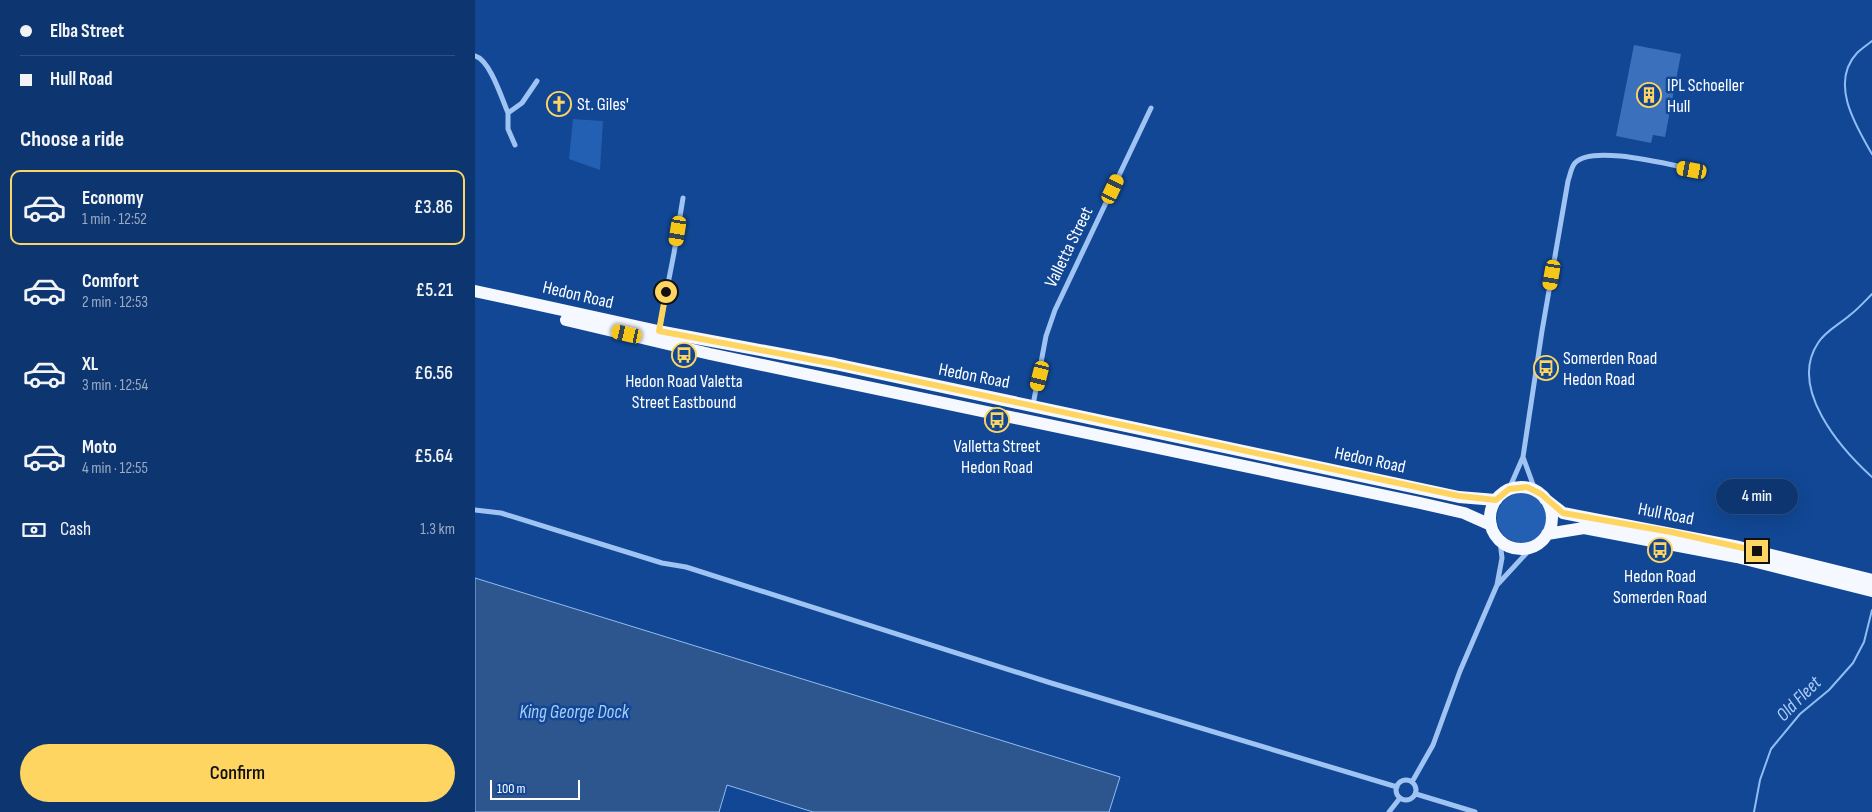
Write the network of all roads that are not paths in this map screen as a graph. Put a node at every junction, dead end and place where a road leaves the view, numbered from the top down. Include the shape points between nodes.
1 (475, 56) edge
2 (537, 81) dead end
3 (1151, 108) dead end
4 (509, 113) junction
5 (515, 145) dead end
6 (1702, 171) dead end
7 (683, 198) dead end
8 (475, 291) edge
9 (475, 299) edge
10 (659, 331) junction
11 (1033, 405) junction
12 (1523, 457) junction
13 (1509, 489) junction
14 (1540, 495) junction
15 (1496, 500) junction
16 (475, 510) edge
17 (1491, 525) junction
18 (1547, 534) junction
19 (1500, 541) junction
20 (1533, 546) junction
21 (1872, 580) edge
22 (1497, 585) junction
23 (1872, 591) edge
24 (1412, 782) junction
25 (1397, 787) junction
26 (1415, 794) junction
27 (1400, 798) junction
28 (1389, 812) edge
29 (1475, 812) edge

1 - 4 street via 487,66
2 - 4 street via 522,103
3 - 11 street, Valletta Street via 1055,310 1046,336
4 - 5 street via 508,128
6 - 12 street via 1605,154 1587,155 1575,163 1568,181
7 - 10 street
8 - 10 highway, Hedon Road
9 - 17 highway, Hedon Road via 710,354 1420,503 1464,513
10 - 11 highway, Hedon Road
11 - 15 highway, Hedon Road via 1450,495
12 - 13 street
12 - 14 street
13 - 14 highway via 1518,487
13 - 15 highway
14 - 18 highway via 1552,516
14 - 21 highway, Hull Road via 1563,513 1739,546
15 - 17 highway via 1490,516
16 - 25 street via 501,514 662,563 686,567 1060,686
17 - 19 highway
18 - 20 highway
18 - 23 highway, Hull Road via 1584,528 1737,557
19 - 20 highway via 1516,548
19 - 22 street
20 - 22 street
22 - 24 street via 1433,745
24 - 25 street via 1403,780
24 - 26 street via 1416,787
25 - 27 street
26 - 27 street via 1409,800
26 - 29 street
27 - 28 street

